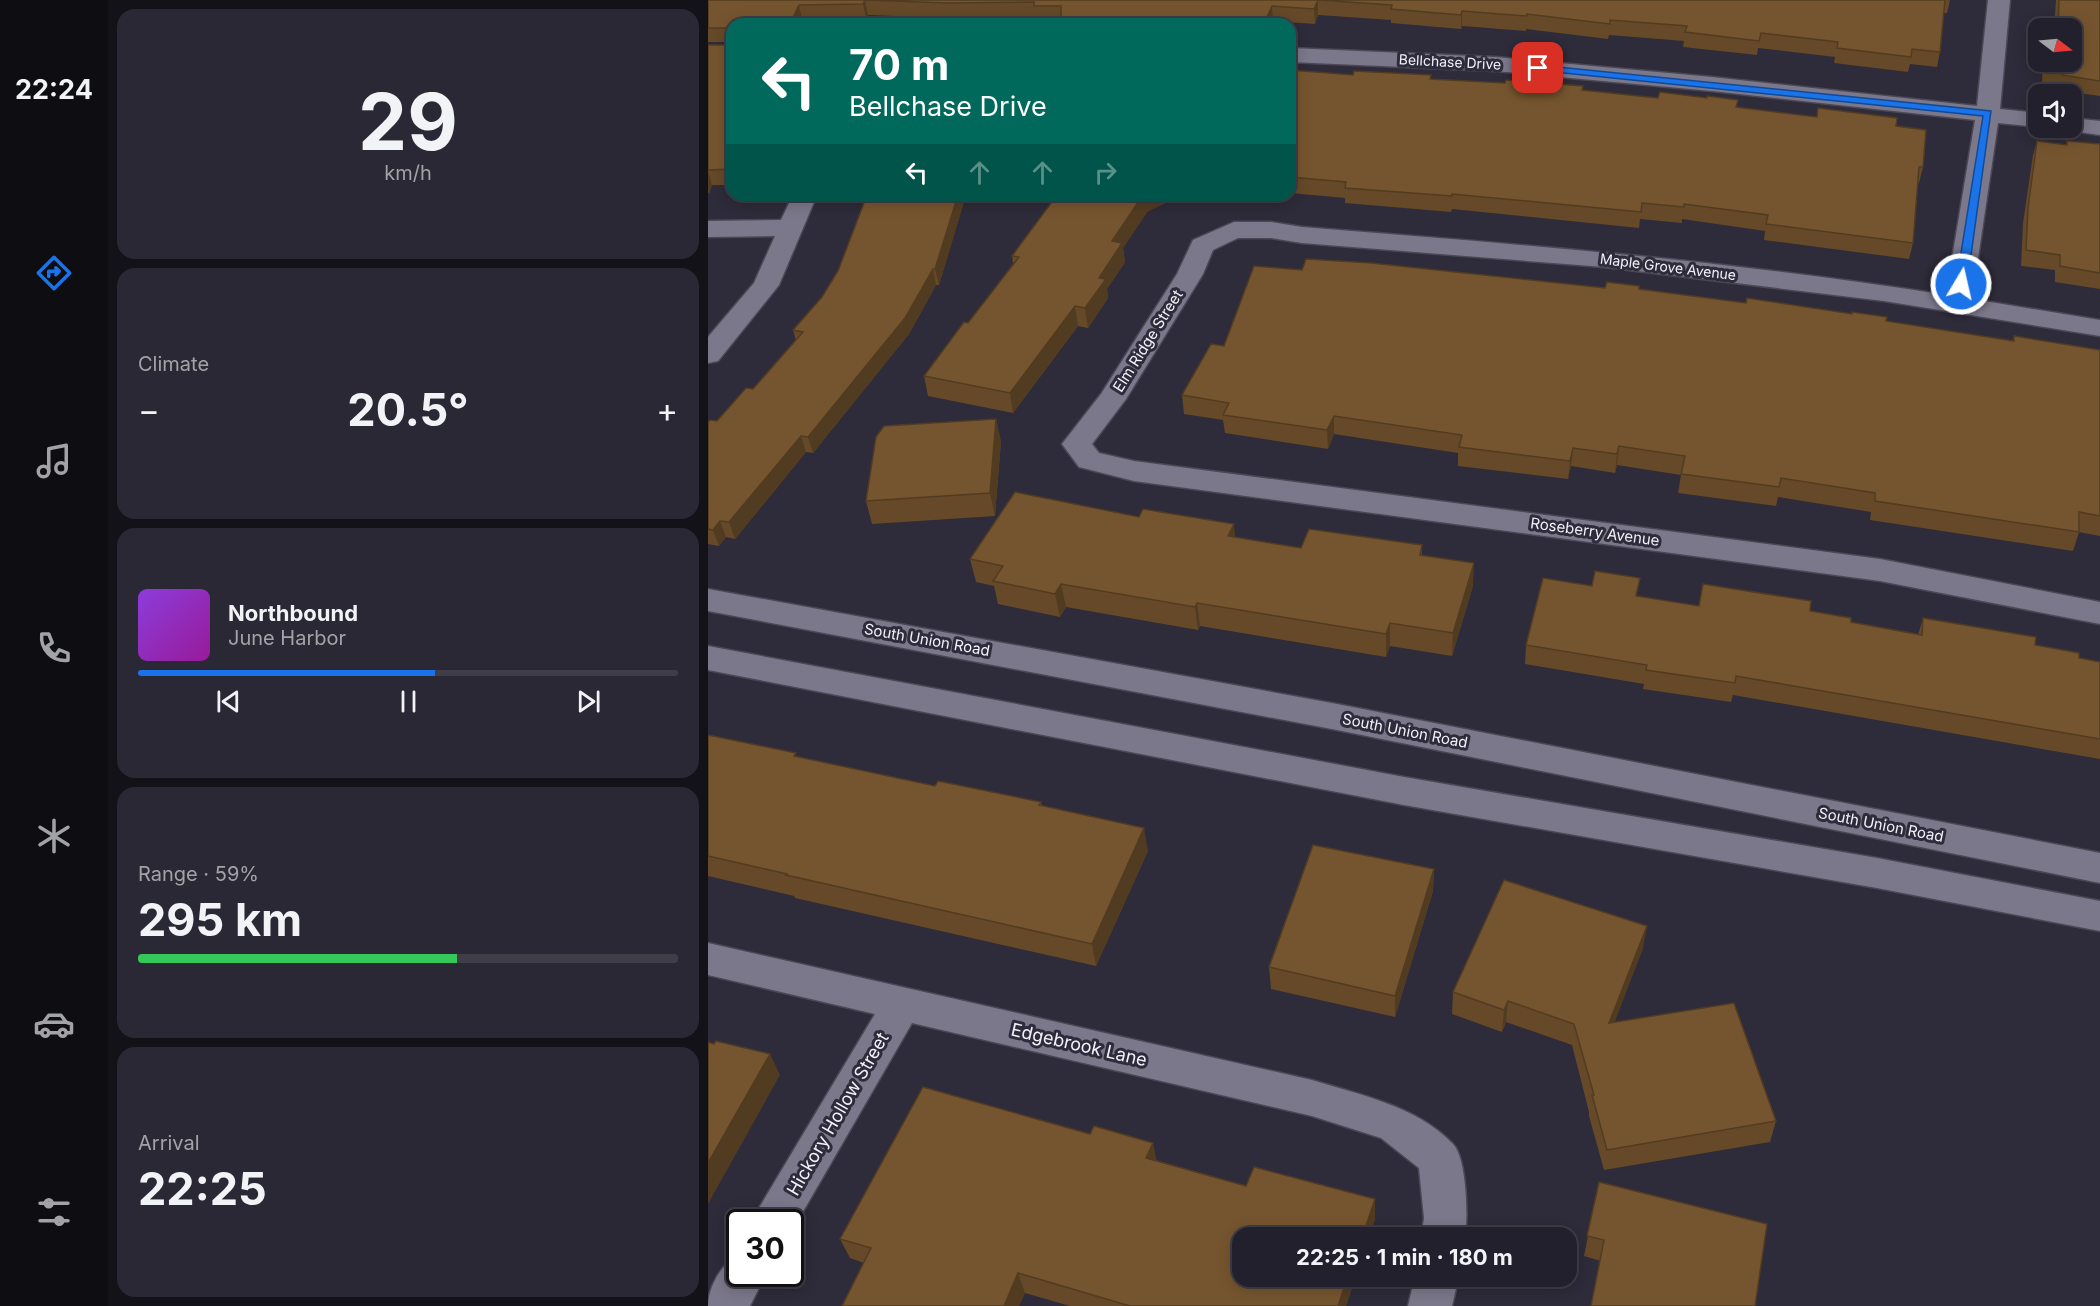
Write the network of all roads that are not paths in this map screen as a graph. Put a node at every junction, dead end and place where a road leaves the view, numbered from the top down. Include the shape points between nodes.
1 (1999, 0) edge
2 (1296, 55) edge
3 (1988, 113) junction
4 (2028, 119) edge
5 (2082, 126) edge
6 (2100, 128) edge
7 (803, 201) edge
8 (792, 228) junction
9 (708, 229) edge
10 (1234, 230) joint
11 (1958, 305) junction
12 (2100, 328) edge
13 (708, 355) edge
14 (1089, 460) joint
15 (708, 600) edge
16 (2100, 613) edge
17 (708, 658) edge
18 (2100, 868) edge
19 (2100, 916) edge
20 (708, 959) edge
21 (901, 1005) junction
22 (782, 1209) edge
23 (1445, 1227) edge
24 (737, 1287) edge
25 (1434, 1287) edge
26 (726, 1306) edge
27 (1430, 1306) edge

1 - 3 street
2 - 3 street, Bellchase Drive via 1495,64
3 - 4 street, Bellchase Drive
3 - 11 street
5 - 6 street
7 - 8 street
8 - 9 street
8 - 13 street via 766,285
10 - 11 street, Maple Grove Avenue via 1604,259
10 - 14 street, Elm Ridge Street via 1202,245 1190,274 1112,399 1077,444
11 - 12 street, Maple Grove Avenue
14 - 16 street, Roseberry Avenue via 1134,471 1880,570
15 - 18 street, South Union Road via 1336,717
17 - 19 street via 1404,791
20 - 21 street, Edgebrook Lane
21 - 22 street, Hickory Hollow Street
21 - 23 street, Edgebrook Lane via 1312,1098 1394,1124 1439,1158
24 - 26 street
25 - 27 street

